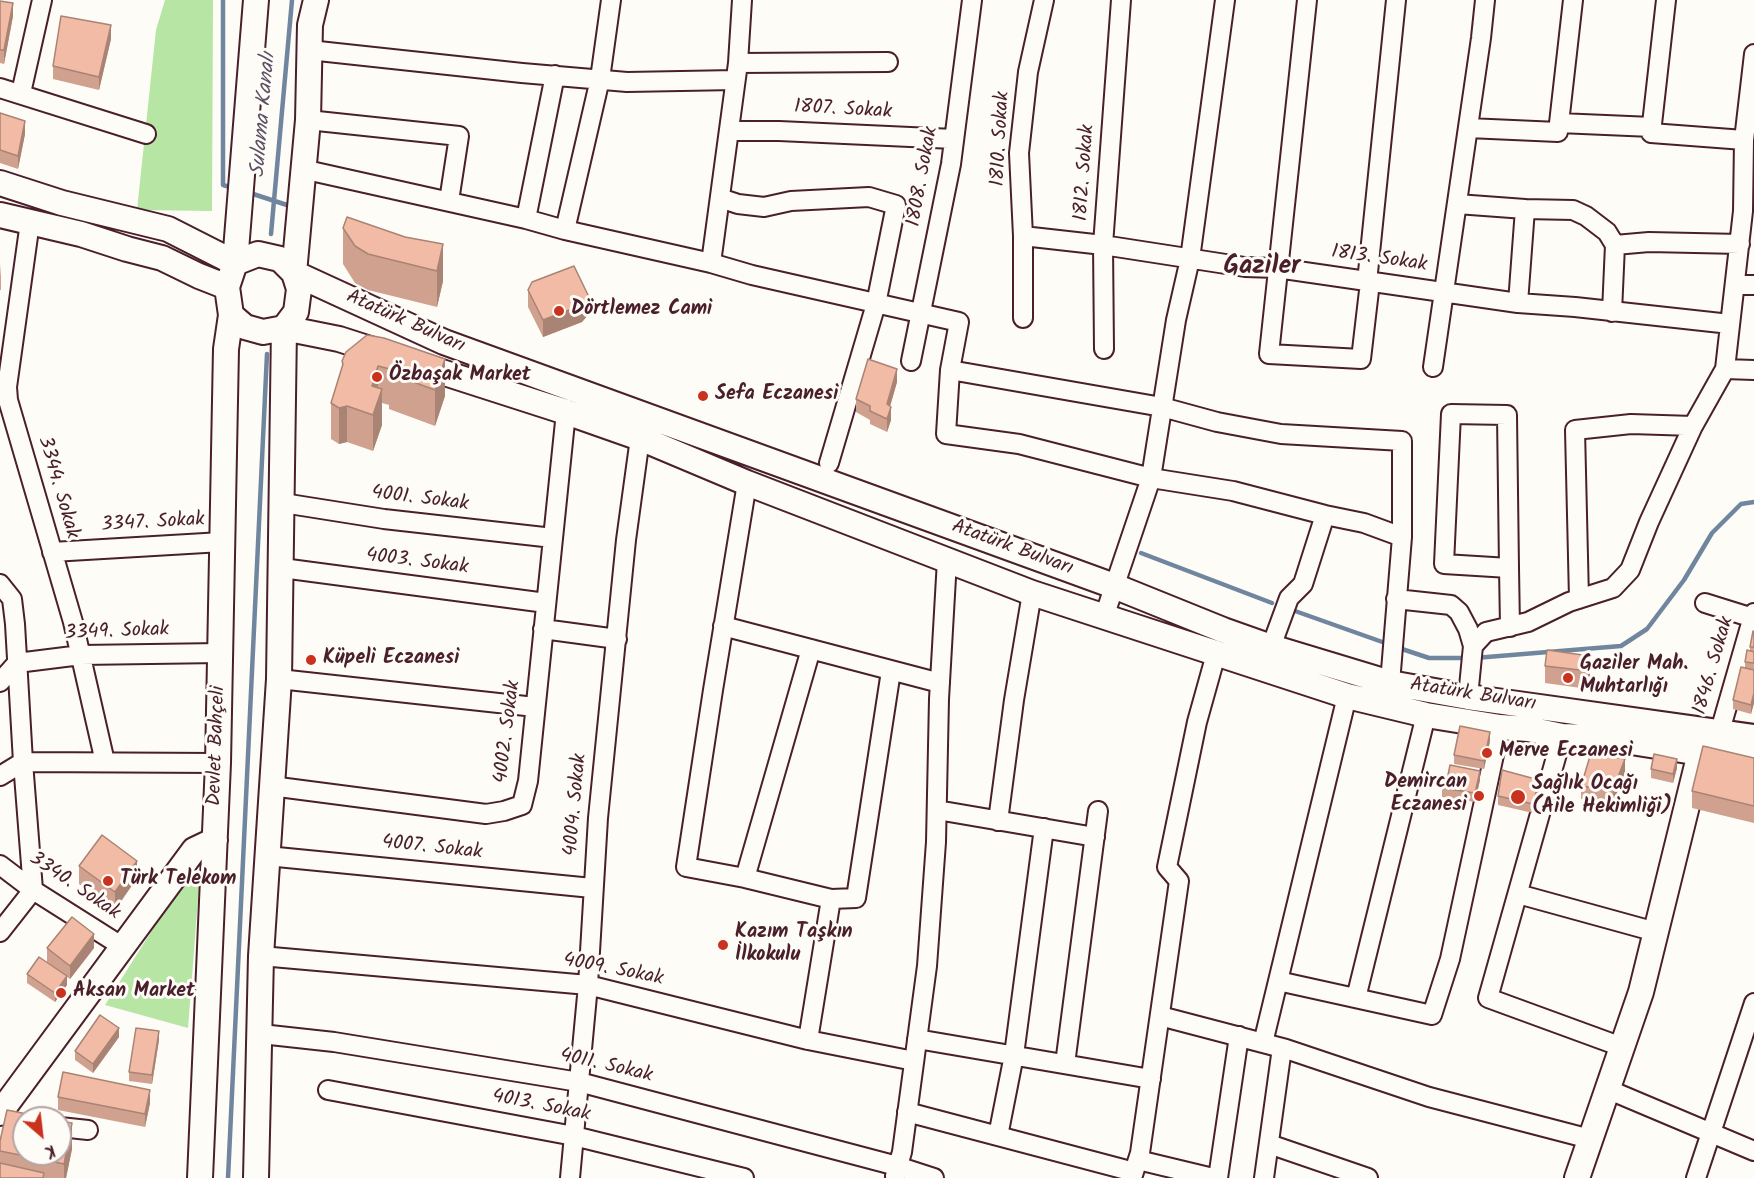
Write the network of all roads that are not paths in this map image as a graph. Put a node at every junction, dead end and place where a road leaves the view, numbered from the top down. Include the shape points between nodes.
1 (42, 0) edge
2 (256, 0) edge
3 (316, 0) edge
4 (611, 0) edge
5 (742, 0) edge
6 (972, 0) edge
7 (1044, 0) edge
8 (1121, 0) edge
9 (1225, 0) edge
10 (1307, 0) edge
11 (1396, 0) edge
12 (1485, 0) edge
13 (1573, 0) edge
14 (1666, 0) edge
15 (309, 50) junction
16 (1754, 54) edge
17 (888, 62) dead end
18 (736, 71) junction
19 (555, 75) junction
20 (600, 79) junction
21 (0, 88) edge
22 (21, 93) junction
23 (309, 120) junction
24 (1559, 123) junction
25 (1652, 127) junction
26 (1468, 128) junction
27 (729, 131) junction
28 (147, 134) dead end
29 (954, 139) junction
30 (1744, 140) junction
31 (302, 169) junction
32 (0, 183) edge
33 (720, 198) junction
34 (448, 201) junction
35 (1457, 204) junction
36 (1525, 209) junction
37 (1748, 211) edge
38 (0, 215) edge
39 (526, 219) junction
40 (30, 222) junction
41 (565, 230) junction
42 (1023, 236) junction
43 (1740, 244) junction
44 (1103, 245) junction
45 (1615, 245) junction
46 (1190, 259) junction
47 (235, 263) junction
48 (711, 263) junction
49 (1278, 268) junction
50 (294, 273) junction
51 (1369, 282) junction
52 (1745, 285) edge
53 (227, 287) junction
54 (1444, 292) junction
55 (1518, 303) junction
56 (876, 304) junction
57 (1612, 312) junction
58 (921, 314) junction
59 (231, 315) junction
60 (1023, 318) dead end
61 (1730, 324) junction
62 (284, 328) junction
63 (1104, 349) dead end
64 (911, 361) dead end
65 (1433, 367) dead end
66 (1725, 369) junction
67 (950, 370) junction
68 (1754, 370) edge
69 (3, 386) edge
70 (1162, 407) junction
71 (566, 412) junction
72 (1693, 426) junction
73 (640, 438) junction
74 (829, 463) dead end
75 (1150, 478) junction
76 (747, 483) junction
77 (283, 503) junction
78 (1326, 515) junction
79 (1402, 537) junction
80 (553, 538) junction
81 (222, 542) junction
82 (52, 552) junction
83 (947, 560) junction
84 (282, 568) junction
85 (1509, 568) junction
86 (0, 584) edge
87 (1114, 586) junction
88 (1032, 593) junction
89 (1396, 599) junction
90 (1580, 599) junction
91 (546, 603) junction
92 (1705, 603) dead end
93 (1104, 617) junction
94 (1752, 625) edge
95 (723, 626) junction
96 (1510, 627) junction
97 (543, 629) junction
98 (616, 639) junction
99 (1271, 647) junction
100 (811, 650) junction
101 (220, 653) junction
102 (1216, 654) junction
103 (1472, 654) junction
104 (81, 655) junction
105 (17, 663) junction
106 (891, 671) junction
107 (279, 679) junction
108 (0, 682) edge
109 (939, 683) junction
110 (1390, 683) junction
111 (1347, 696) junction
112 (1468, 697) junction
113 (535, 707) junction
114 (1426, 715) junction
115 (1500, 727) junction
116 (1720, 731) junction
117 (1562, 736) junction
118 (1754, 737) edge
119 (1700, 753) junction
120 (1754, 758) edge
121 (23, 762) junction
122 (105, 762) junction
123 (218, 763) junction
124 (0, 776) edge
125 (271, 786) junction
126 (937, 810) junction
127 (1098, 811) dead end
128 (998, 820) junction
129 (1044, 828) junction
130 (1095, 837) junction
131 (215, 840) junction
132 (267, 856) junction
133 (0, 865) edge
134 (745, 878) junction
135 (592, 888) junction
136 (33, 890) junction
137 (1518, 894) junction
138 (831, 898) junction
139 (0, 932) edge
140 (1656, 932) junction
141 (123, 947) junction
142 (261, 956) junction
143 (1278, 981) junction
144 (588, 985) junction
145 (1356, 998) junction
146 (1754, 1003) edge
147 (1160, 1016) junction
148 (1750, 1027) edge
149 (261, 1034) junction
150 (1239, 1036) junction
151 (917, 1039) junction
152 (808, 1040) junction
153 (1263, 1043) junction
154 (1622, 1047) junction
155 (1282, 1048) junction
156 (1014, 1056) junction
157 (914, 1061) junction
158 (1065, 1064) junction
159 (1151, 1079) junction
160 (579, 1082) junction
161 (1607, 1089) junction
162 (328, 1090) dead end
163 (907, 1112) junction
164 (5, 1119) edge
165 (72, 1129) edge
166 (88, 1131) dead end
167 (1710, 1133) junction
168 (574, 1136) junction
169 (998, 1136) junction
170 (1590, 1139) junction
171 (1269, 1144) junction
172 (1754, 1151) edge
173 (1135, 1170) edge
174 (896, 1172) edge
175 (200, 1178) edge
176 (256, 1178) edge
177 (570, 1178) edge
178 (744, 1178) edge
179 (934, 1178) edge
180 (1213, 1178) edge
181 (1218, 1178) edge
182 (1264, 1178) edge
183 (1368, 1178) edge
184 (1577, 1178) edge
185 (1696, 1178) edge

1 - 22 street
2 - 47 main road
3 - 15 main road
4 - 20 street
5 - 18 street
6 - 29 street, 1808. Sokak
7 - 42 street, 1810. Sokak via 1028,72 1019,153
8 - 44 street, 1812. Sokak
9 - 46 street
10 - 49 street
11 - 51 street
12 - 26 street
13 - 24 street
14 - 25 street
15 - 19 street
15 - 23 main road
16 - 30 street
17 - 18 street
18 - 20 street via 627,82
18 - 27 street
19 - 20 street
19 - 39 street
20 - 41 street
21 - 22 street
22 - 28 street
23 - 31 main road
23 - 34 street via 459,136
24 - 25 street
24 - 26 street via 1558,132
25 - 30 street via 1651,133
26 - 35 street
27 - 29 street, 1807. Sokak
27 - 33 street
29 - 58 street, 1808. Sokak
30 - 37 street
31 - 34 street
31 - 50 main road
32 - 47 main road via 168,229
33 - 48 street
33 - 56 street via 764,207 791,201 869,197 896,204
34 - 39 street
35 - 36 street
35 - 54 street
36 - 45 street via 1573,210 1607,232
36 - 55 street
37 - 43 street
38 - 40 main road
39 - 41 street
40 - 53 main road via 162,258
40 - 69 street, 3344. Sokak
41 - 48 street
42 - 44 street, 1813. Sokak
42 - 60 street, 1810. Sokak
43 - 45 street
43 - 52 street
44 - 46 street, 1813. Sokak
44 - 63 street, 1812. Sokak
45 - 57 street
46 - 49 street, 1813. Sokak
46 - 70 street
47 - 50 main road via 258,254 280,259
47 - 53 main road
48 - 56 street
49 - 51 street, 1813. Sokak
49 - 51 street via 1269,354 1361,359
50 - 62 main road via 299,289 296,312
50 - 87 main road, Atatürk Bulvarı via 444,342
51 - 54 street, 1813. Sokak
52 - 61 street
53 - 59 main road
54 - 55 street, 1813. Sokak
54 - 65 street
55 - 57 street, 1813. Sokak
56 - 58 street
56 - 74 street
57 - 61 street, 1813. Sokak
58 - 64 street, 1808. Sokak
58 - 67 street via 959,322
59 - 62 main road via 245,327 263,332
59 - 81 main road, Devlet Bahçeli via 226,349
61 - 66 street
62 - 71 main road, Atatürk Bulvarı via 339,339
62 - 77 main road
66 - 68 street
66 - 72 street
67 - 70 street
67 - 75 street via 946,434 1019,444
69 - 82 street, 3344. Sokak
70 - 75 street
70 - 79 street via 1281,434 1402,441
71 - 73 main road, Atatürk Bulvarı
71 - 80 street, 4002. Sokak
72 - 90 street via 1630,570 1613,588
72 - 90 street via 1631,424 1575,430
73 - 76 main road, Atatürk Bulvarı
73 - 98 street, 4004. Sokak
75 - 78 street via 1233,491
75 - 87 street
76 - 83 main road, Atatürk Bulvarı
76 - 95 street
77 - 80 street, 4001. Sokak
77 - 84 main road
78 - 79 street
78 - 99 street via 1303,584 1289,598
79 - 89 street
80 - 91 street, 4002. Sokak
81 - 82 street, 3347. Sokak
81 - 101 main road, Devlet Bahçeli
82 - 104 street, 3344. Sokak
83 - 88 main road, Atatürk Bulvarı
83 - 109 street
84 - 91 street, 4003. Sokak
84 - 107 main road
85 - 85 street via 1507,415 1451,414 1444,564
85 - 96 street
86 - 105 street via 12,599
87 - 93 street
87 - 99 main road, Atatürk Bulvarı
88 - 93 main road, Atatürk Bulvarı
88 - 128 street
89 - 103 street via 1451,605 1468,629
89 - 110 street
90 - 96 street
91 - 97 street, 4002. Sokak
92 - 94 street
93 - 102 main road, Atatürk Bulvarı
94 - 116 street, 1846. Sokak
95 - 100 street
95 - 134 street via 686,867
96 - 103 street via 1486,632
97 - 98 street
97 - 113 street, 4002. Sokak
98 - 135 street, 4004. Sokak
99 - 110 main road, Atatürk Bulvarı
100 - 106 street
100 - 134 street
101 - 104 street, 3349. Sokak
101 - 123 main road, Devlet Bahçeli
102 - 111 main road, Atatürk Bulvarı
102 - 147 street via 1197,722 1167,867 1179,881
103 - 112 street
104 - 105 street, 3349. Sokak
104 - 122 street, 3344. Sokak
105 - 108 street
105 - 121 street
106 - 109 street
106 - 138 street via 856,898
107 - 113 street
107 - 125 main road
109 - 126 street
110 - 112 main road, Atatürk Bulvarı
111 - 114 main road, Atatürk Bulvarı
111 - 143 street
112 - 116 main road, Atatürk Bulvarı
113 - 125 street, 4002. Sokak via 522,805 504,811 486,814
114 - 115 main road, Atatürk Bulvarı
114 - 145 street
115 - 117 main road, Atatürk Bulvarı
115 - 145 street via 1450,959 1432,1015
116 - 118 main road, Atatürk Bulvarı
116 - 119 main road
117 - 119 main road, Atatürk Bulvarı
117 - 137 street
119 - 120 main road, Atatürk Bulvarı
119 - 140 main road
121 - 122 street
121 - 124 street
121 - 136 street
122 - 123 street
123 - 131 main road, Devlet Bahçeli
125 - 132 main road
126 - 128 street
126 - 151 street via 927,966
127 - 130 street
128 - 129 street
129 - 130 street
129 - 156 street
130 - 158 street
131 - 141 main road via 194,850
131 - 175 main road, Devlet Bahçeli
132 - 135 street, 4007. Sokak
132 - 142 main road
133 - 136 street, 3340. Sokak
134 - 138 street
135 - 144 street, 4004. Sokak
136 - 139 street
136 - 141 street, 3340. Sokak
137 - 140 street
137 - 154 street via 1488,998
138 - 152 street
140 - 154 main road
141 - 164 main road
142 - 144 street, 4009. Sokak
142 - 149 main road
143 - 145 street
143 - 153 street
144 - 152 street, 4009. Sokak
144 - 160 street, 4004. Sokak
146 - 148 street
147 - 150 street
147 - 159 street
148 - 167 street
149 - 160 street, 4011. Sokak
149 - 176 main road
150 - 153 street
150 - 181 street
151 - 156 street
151 - 157 street
152 - 157 street, 4009. Sokak
153 - 155 street
154 - 161 main road
155 - 170 street via 1429,1097
155 - 171 street
156 - 158 street
156 - 169 street
157 - 163 street
158 - 159 street
159 - 173 street
160 - 168 street, 4004. Sokak
160 - 174 street, 4011. Sokak
161 - 167 street
161 - 170 main road
162 - 168 street, 4013. Sokak
163 - 169 street
163 - 174 street
165 - 166 street
167 - 172 street
167 - 185 street
168 - 177 street, 4004. Sokak
168 - 178 street, 4013. Sokak
169 - 173 street
170 - 184 main road
171 - 182 street
171 - 183 street
173 - 180 street
174 - 179 street, 4011. Sokak

